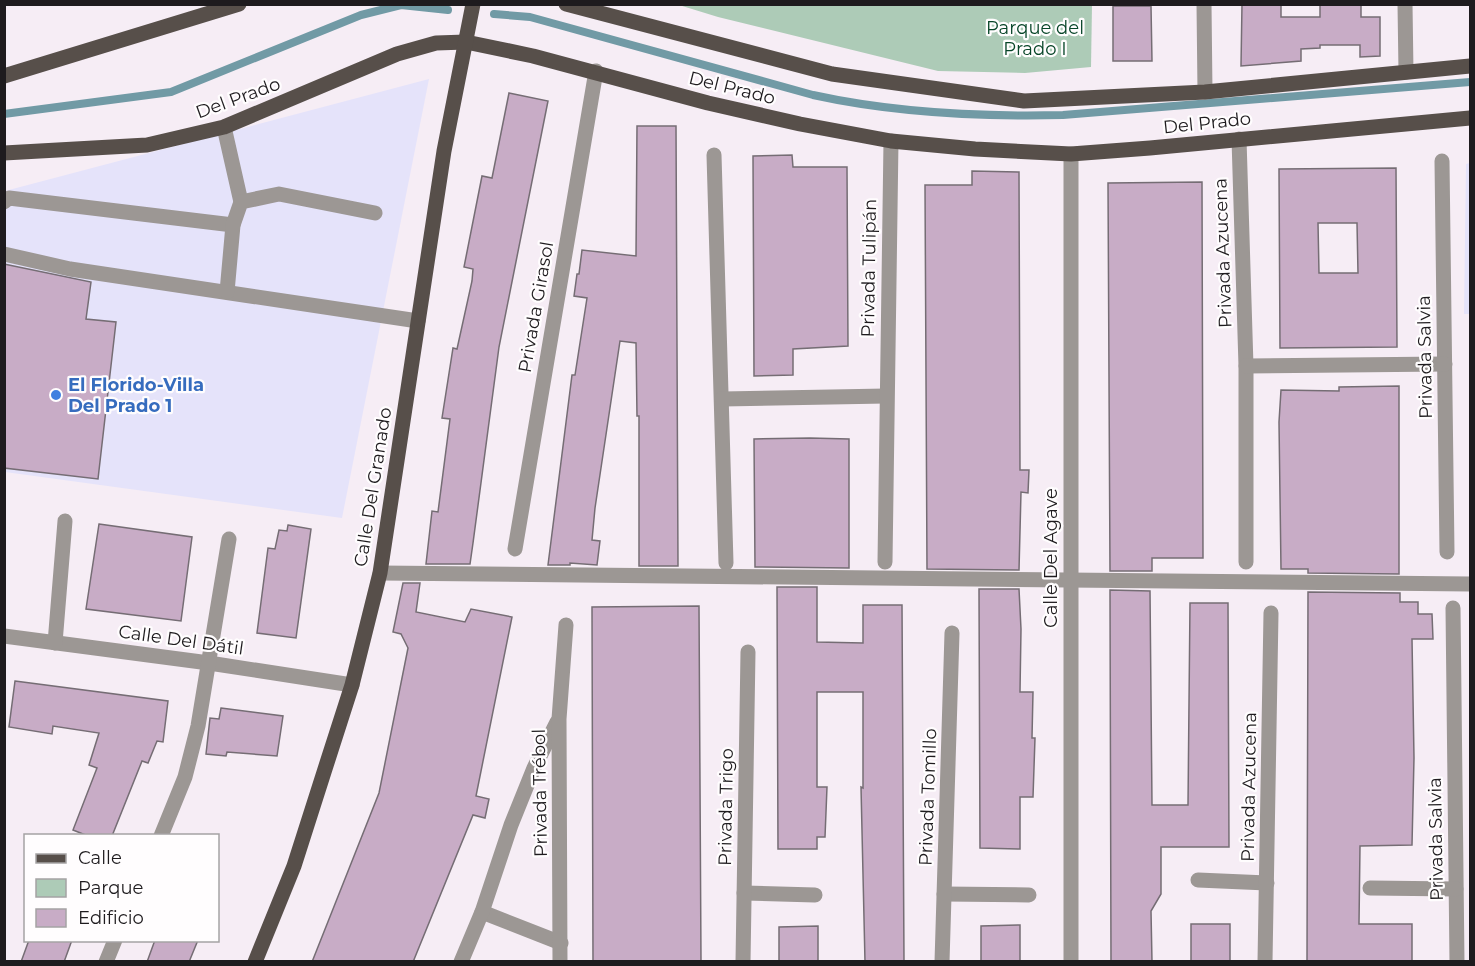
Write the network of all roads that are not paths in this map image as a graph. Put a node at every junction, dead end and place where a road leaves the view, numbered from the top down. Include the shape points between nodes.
1 (239, 4) edge
2 (473, 4) edge
3 (566, 4) edge
4 (1204, 4) edge
5 (1405, 4) edge
6 (466, 42) junction
7 (1470, 66) edge
8 (596, 71) junction
9 (1406, 72) junction
10 (4, 76) edge
11 (1205, 92) junction
12 (1470, 118) edge
13 (224, 127) junction
14 (1239, 139) junction
15 (891, 141) junction
16 (4, 153) edge
17 (1071, 154) junction
18 (714, 155) dead end
19 (1442, 161) dead end
20 (4, 202) edge
21 (241, 202) junction
22 (375, 213) dead end
23 (233, 225) junction
24 (4, 254) edge
25 (227, 292) junction
26 (418, 321) junction
27 (1445, 364) junction
28 (1246, 366) junction
29 (886, 396) junction
30 (722, 399) junction
31 (65, 521) dead end
32 (230, 539) dead end
33 (514, 549) dead end
34 (1447, 552) dead end
35 (726, 562) dead end
36 (885, 562) dead end
37 (1246, 562) dead end
38 (380, 573) junction
39 (1070, 581) junction
40 (1470, 584) edge
41 (1453, 608) dead end
42 (1271, 613) dead end
43 (566, 625) dead end
44 (952, 633) dead end
45 (4, 636) edge
46 (55, 643) junction
47 (748, 652) dead end
48 (209, 663) junction
49 (352, 685) junction
50 (559, 719) junction
51 (162, 834) edge
52 (1198, 880) dead end
53 (1266, 883) junction
54 (1371, 888) dead end
55 (1456, 889) junction
56 (744, 893) junction
57 (944, 894) junction
58 (815, 895) dead end
59 (1029, 895) dead end
60 (482, 912) junction
61 (114, 942) edge
62 (561, 943) junction
63 (106, 962) edge
64 (255, 962) edge
65 (461, 962) edge
66 (560, 962) edge
67 (743, 962) edge
68 (942, 962) edge
69 (1071, 962) edge
70 (1265, 962) edge
71 (1457, 962) edge

1 - 10 main road
2 - 6 main road, Calle Del Granado
3 - 11 main road, Del Prado via 832,75 932,89 1024,101
4 - 11 street
5 - 9 street
6 - 8 main road, Del Prado
6 - 13 main road, Del Prado via 436,43 397,54
6 - 26 main road, Calle Del Granado via 444,151
7 - 9 main road, Del Prado
8 - 15 main road, Del Prado via 708,103
8 - 33 street, Privada Girasol
9 - 11 main road, Del Prado
12 - 14 main road, Del Prado
13 - 16 main road, Del Prado via 147,145
13 - 21 street
14 - 17 main road, Del Prado
14 - 28 street, Privada Azucena
15 - 17 main road, Del Prado
15 - 29 street, Privada Tulipán
17 - 39 street, Calle Del Agave
18 - 30 street
19 - 27 street, Privada Salvia
20 - 23 street via 9,198
21 - 22 street via 279,194
21 - 23 street
23 - 25 street
24 - 25 street via 70,269
25 - 26 street
26 - 38 main road, Calle Del Granado
27 - 28 street
27 - 34 street, Privada Salvia
28 - 37 street, Privada Azucena
29 - 30 street
29 - 36 street, Privada Tulipán
30 - 35 street
31 - 46 street
32 - 48 street
38 - 39 street
38 - 49 main road, Calle Del Granado
39 - 40 street
39 - 69 street, Calle Del Agave
41 - 55 street, Privada Salvia
42 - 53 street, Privada Azucena
43 - 50 street, Privada Trébol
44 - 57 street, Privada Tomillo
45 - 46 street, Calle Del Dátil
46 - 48 street, Calle Del Dátil
47 - 56 street, Privada Trigo
48 - 49 street, Calle Del Dátil
48 - 51 street via 185,777
49 - 64 main road, Calle Del Granado via 294,866
50 - 60 street via 534,768
50 - 62 street, Privada Trébol
52 - 53 street
53 - 70 street, Privada Azucena
54 - 55 street
55 - 71 street, Privada Salvia
56 - 58 street
56 - 67 street, Privada Trigo
57 - 59 street
57 - 68 street, Privada Tomillo
60 - 62 street
60 - 65 street
61 - 63 street
62 - 66 street, Privada Trébol

